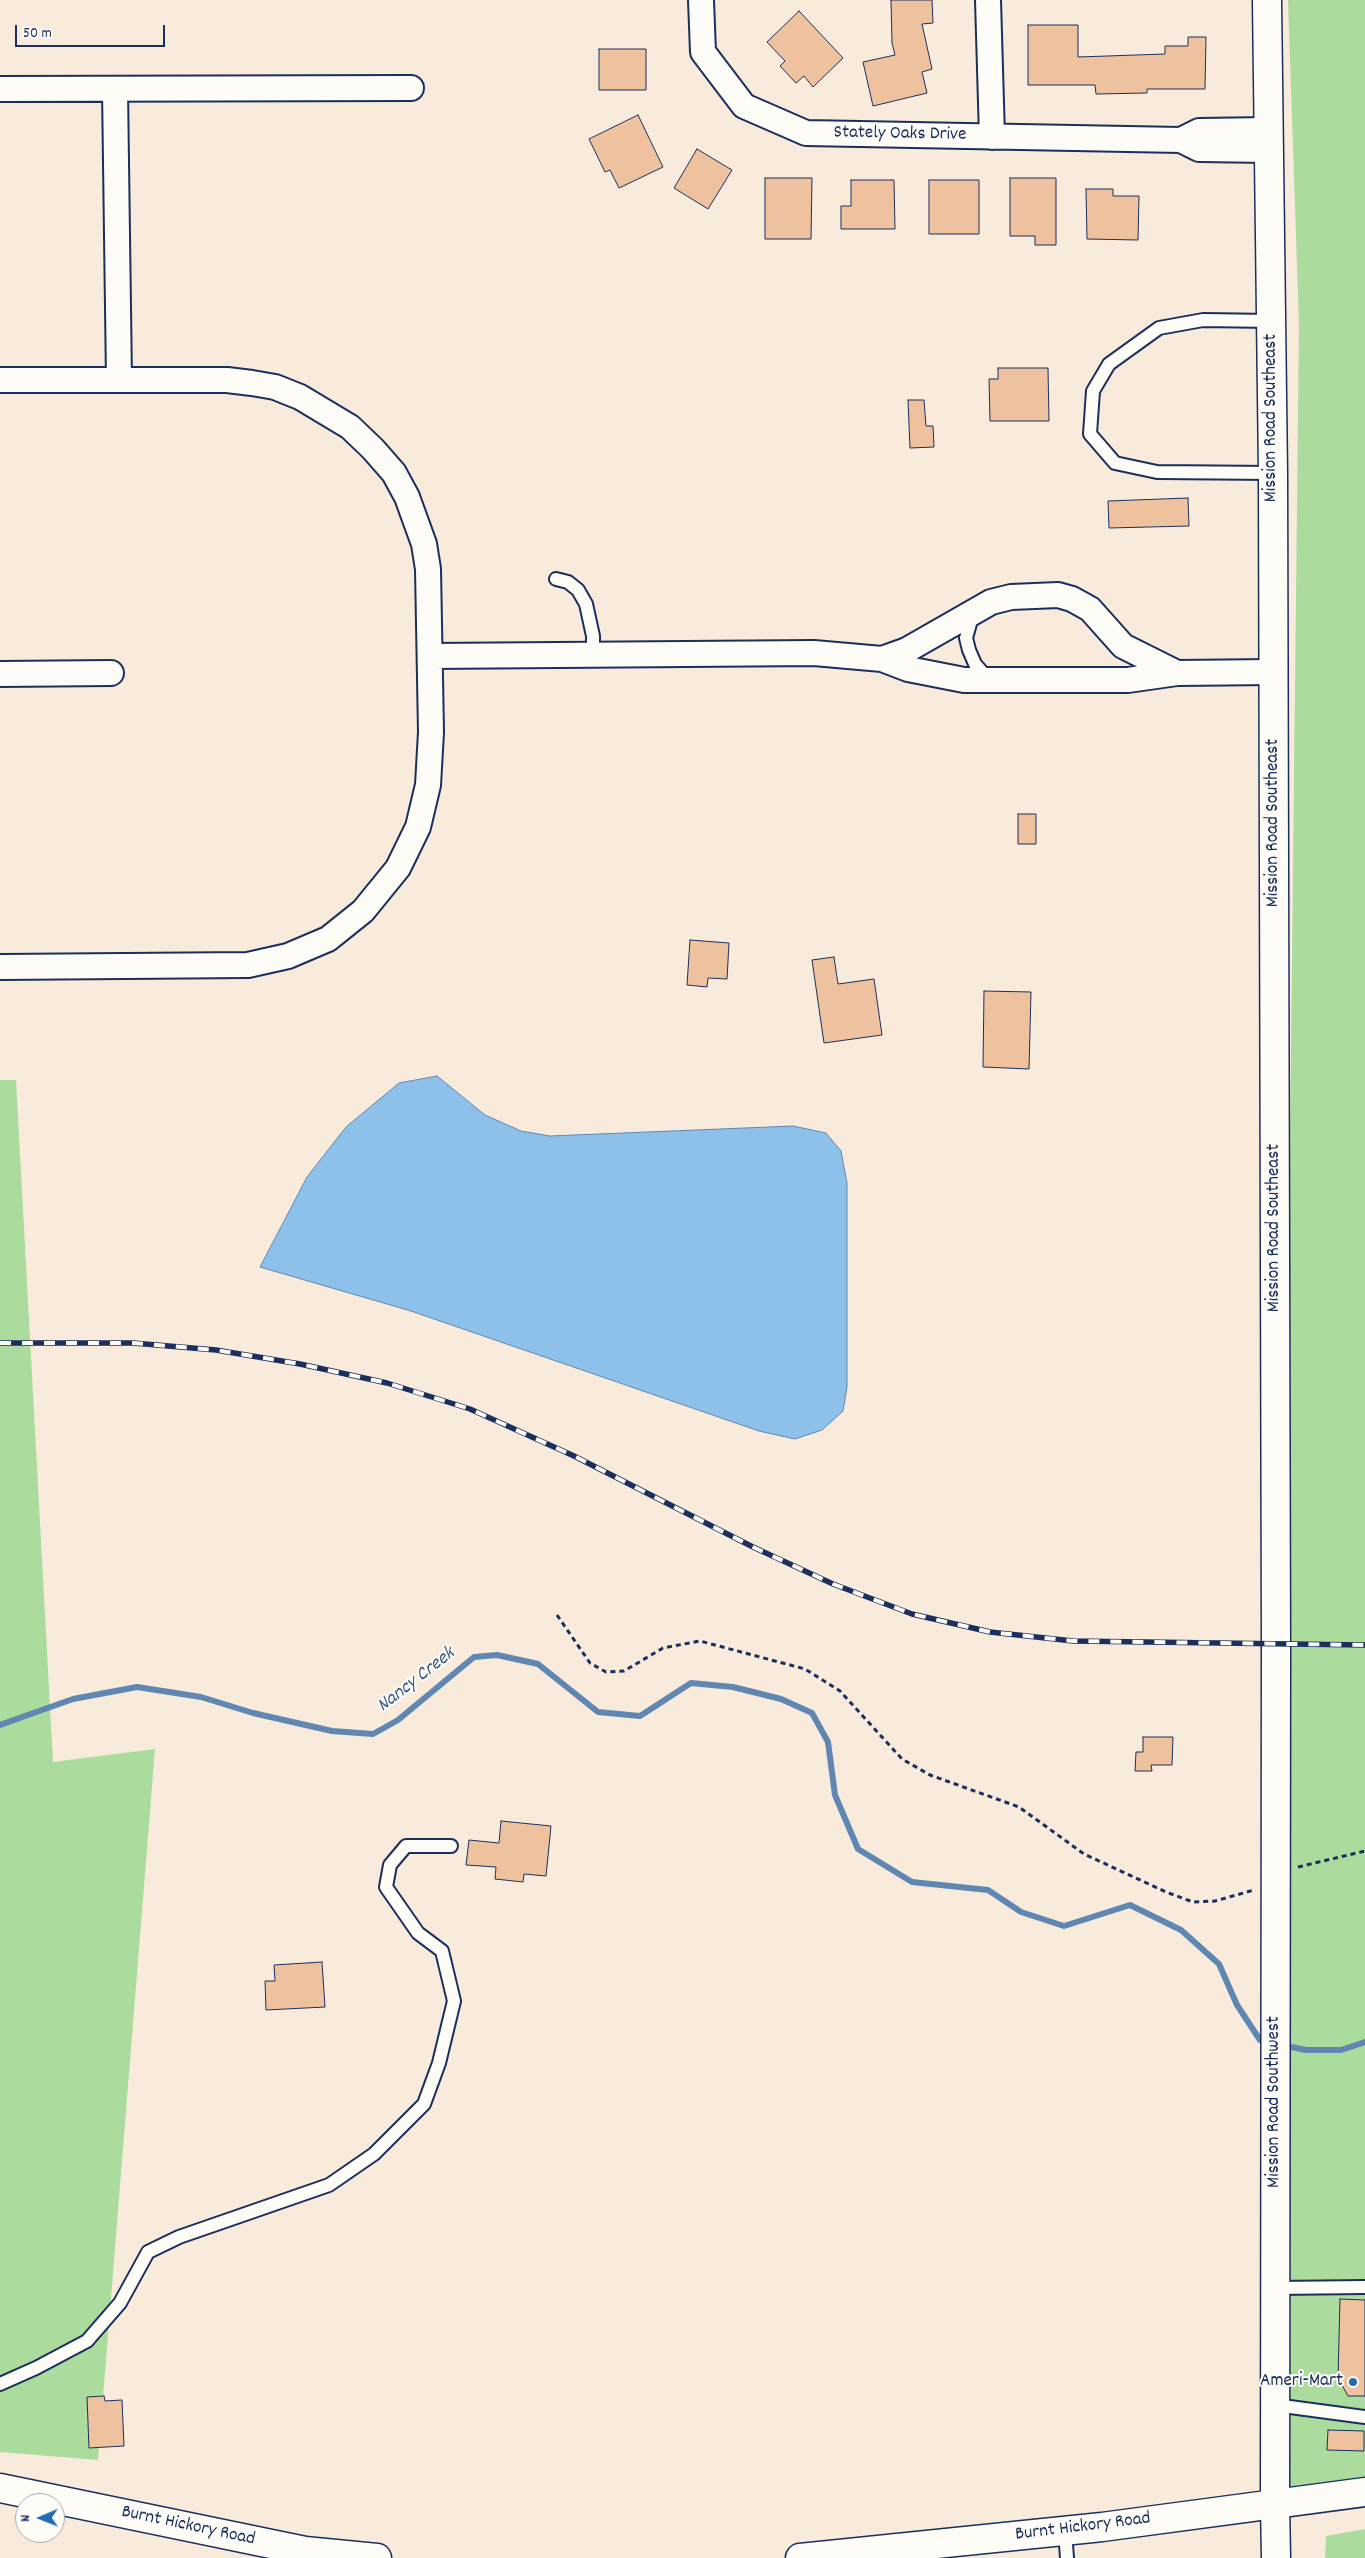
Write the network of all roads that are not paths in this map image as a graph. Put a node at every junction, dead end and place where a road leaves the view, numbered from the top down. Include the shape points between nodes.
1 (701, 0) edge
2 (988, 0) edge
3 (1266, 0) edge
4 (411, 88) dead end
5 (0, 89) edge
6 (115, 89) junction
7 (992, 137) junction
8 (1269, 140) junction
9 (1272, 321) junction
10 (0, 380) edge
11 (119, 380) junction
12 (1273, 473) junction
13 (556, 579) dead end
14 (974, 610) junction
15 (593, 655) junction
16 (430, 656) junction
17 (882, 659) junction
18 (1273, 672) junction
19 (110, 673) dead end
20 (1177, 673) junction
21 (0, 674) edge
22 (989, 680) junction
23 (0, 967) edge
24 (1276, 1646) joint
25 (451, 1846) dead end
26 (1365, 2287) edge
27 (1275, 2288) junction
28 (0, 2384) edge
29 (1275, 2404) junction
30 (1365, 2417) edge
31 (0, 2488) edge
32 (1365, 2492) edge
33 (1274, 2503) junction
34 (1064, 2531) junction
35 (377, 2558) edge
36 (800, 2558) edge
37 (1067, 2558) edge
38 (1276, 2558) edge

1 - 7 street, Stately Oaks Drive via 703,52 744,106 806,134
2 - 7 street
3 - 8 main road, Mission Road Southeast
4 - 6 street
5 - 6 street
6 - 11 street
7 - 8 street, Stately Oaks Drive via 1182,140 1199,131
8 - 9 main road, Mission Road Southeast
9 - 12 main road, Mission Road Southeast
9 - 12 lane via 1203,320 1159,328 1109,364 1093,391 1090,434 1115,463 1157,472
10 - 11 street
11 - 16 street via 227,380 275,387 300,397 350,427 394,473 417,522 428,569
12 - 18 main road, Mission Road Southeast
13 - 15 lane via 568,582 578,590 586,604 593,636
14 - 17 street via 907,650
14 - 20 street via 1011,597 1058,595 1072,599 1090,609 1123,646
14 - 22 lane via 966,638 974,664
15 - 16 street
15 - 17 street via 814,654
16 - 23 street via 431,761 418,827 398,868 363,911 328,939 288,956 248,965
17 - 22 street via 934,675
18 - 20 street
18 - 24 main road, Mission Road Southeast
19 - 21 street
20 - 22 street via 1128,680
24 - 27 main road, Mission Road Southwest
25 - 28 lane via 406,1846 390,1865 386,1887 418,1933 442,1950 454,2001 439,2064 424,2104 374,2154 329,2184 179,2237 148,2252 120,2303 86,2341
26 - 27 lane
27 - 29 main road, Mission Road Southwest
29 - 30 lane
29 - 33 main road, Mission Road Southwest
31 - 35 main road, Burnt Hickory Road via 305,2551
32 - 33 main road, Burnt Hickory Road
33 - 34 main road, Burnt Hickory Road
33 - 38 main road, Mission Road Southwest
34 - 36 main road, Burnt Hickory Road
34 - 37 lane

